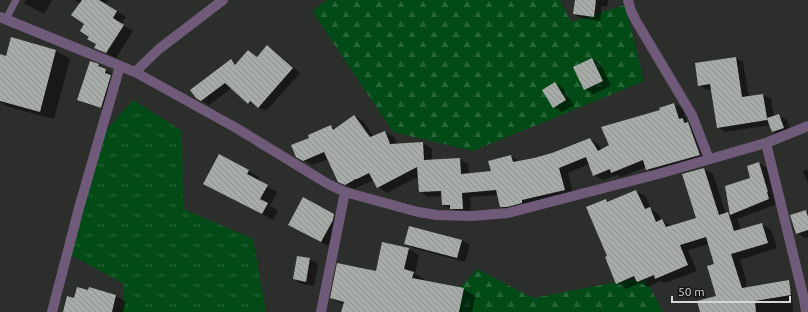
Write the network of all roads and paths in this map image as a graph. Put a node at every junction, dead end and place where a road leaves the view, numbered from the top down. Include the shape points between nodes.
1 (16, 0) edge
2 (222, 0) edge
3 (628, 0) edge
4 (3, 18) edge
5 (120, 66) junction
6 (135, 72) junction
7 (808, 126) edge
8 (766, 143) junction
9 (709, 159) junction
10 (346, 192) junction
11 (52, 312) edge
12 (321, 312) edge
13 (806, 312) edge

1 - 4 lane
2 - 6 street via 159,49
3 - 9 street via 636,21 692,115
4 - 5 street
5 - 6 street
5 - 11 street
6 - 10 street
7 - 8 street
8 - 9 street
8 - 13 street
9 - 10 street via 508,213 437,215
10 - 12 street

